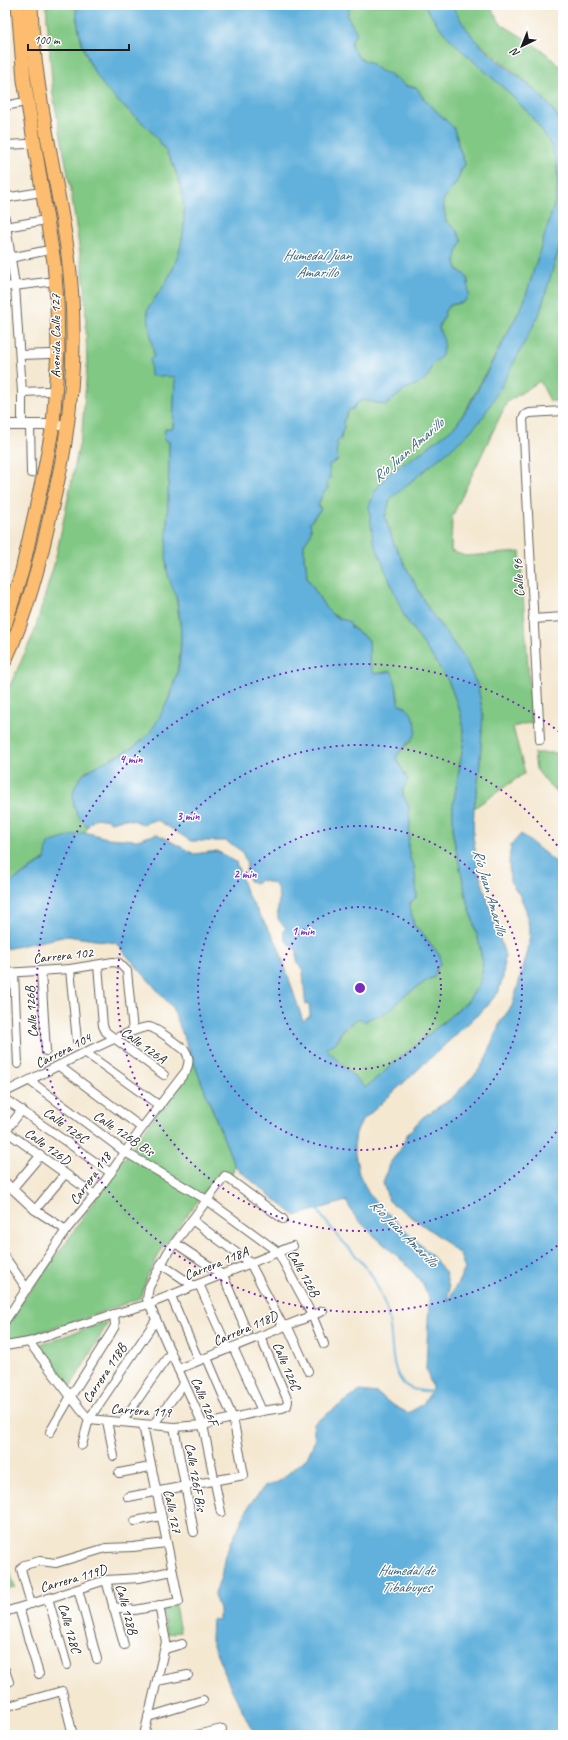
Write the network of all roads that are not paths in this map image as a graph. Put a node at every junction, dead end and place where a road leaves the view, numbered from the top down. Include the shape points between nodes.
1 (18, 5) edge
2 (31, 5) edge
3 (20, 103) dead end
4 (5, 106) edge
5 (27, 144) dead end
6 (5, 146) edge
7 (35, 193) dead end
8 (5, 198) edge
9 (5, 218) edge
10 (40, 221) dead end
11 (6, 227) edge
12 (44, 251) dead end
13 (8, 258) edge
14 (47, 282) dead end
15 (15, 286) junction
16 (5, 287) edge
17 (50, 354) dead end
18 (20, 355) junction
19 (48, 391) dead end
20 (22, 392) junction
21 (563, 411) edge
22 (5, 425) edge
23 (26, 425) junction
24 (52, 425) junction
25 (68, 426) junction
26 (31, 473) dead end
27 (563, 617) edge
28 (533, 619) junction
29 (5, 625) edge
30 (5, 661) edge
31 (540, 740) dead end
32 (98, 965) junction
33 (70, 969) junction
34 (41, 971) junction
35 (5, 973) edge
36 (14, 973) junction
37 (133, 1032) junction
38 (114, 1039) junction
39 (77, 1041) dead end
40 (185, 1050) joint
41 (46, 1051) dead end
42 (86, 1053) junction
43 (18, 1064) dead end
44 (59, 1066) junction
45 (164, 1075) dead end
46 (30, 1081) junction
47 (5, 1092) edge
48 (5, 1099) edge
49 (160, 1106) junction
50 (22, 1110) junction
51 (142, 1128) junction
52 (6, 1131) edge
53 (125, 1152) junction
54 (40, 1156) junction
55 (110, 1173) junction
56 (64, 1174) junction
57 (5, 1182) edge
58 (12, 1189) junction
59 (95, 1195) junction
60 (207, 1200) junction
61 (35, 1210) junction
62 (283, 1219) dead end
63 (192, 1220) junction
64 (66, 1230) junction
65 (174, 1243) junction
66 (293, 1246) dead end
67 (278, 1252) junction
68 (5, 1257) edge
69 (250, 1263) junction
70 (161, 1264) junction
71 (223, 1275) junction
72 (196, 1285) junction
73 (27, 1289) junction
74 (171, 1296) junction
75 (5, 1304) edge
76 (149, 1304) junction
77 (323, 1311) dead end
78 (10, 1312) junction
79 (114, 1314) junction
80 (312, 1315) junction
81 (156, 1320) junction
82 (5, 1321) edge
83 (285, 1326) junction
84 (247, 1332) dead end
85 (260, 1336) junction
86 (29, 1342) junction
87 (324, 1344) dead end
88 (5, 1346) edge
89 (231, 1348) junction
90 (171, 1352) junction
91 (197, 1356) dead end
92 (207, 1358) junction
93 (178, 1369) junction
94 (308, 1370) dead end
95 (182, 1386) dead end
96 (71, 1396) junction
97 (287, 1406) joint
98 (262, 1411) junction
99 (232, 1416) junction
100 (89, 1419) junction
101 (106, 1421) junction
102 (122, 1422) junction
103 (143, 1424) junction
104 (153, 1425) junction
105 (203, 1425) junction
106 (174, 1427) junction
107 (50, 1432) dead end
108 (82, 1445) dead end
109 (114, 1456) dead end
110 (150, 1467) junction
111 (119, 1472) dead end
112 (214, 1481) junction
113 (184, 1486) junction
114 (156, 1492) junction
115 (128, 1497) dead end
116 (221, 1512) dead end
117 (160, 1516) junction
118 (135, 1521) dead end
119 (194, 1532) dead end
120 (166, 1543) junction
121 (172, 1571) junction
122 (106, 1580) junction
123 (78, 1589) junction
124 (48, 1598) junction
125 (31, 1604) junction
126 (159, 1606) junction
127 (113, 1607) junction
128 (19, 1608) junction
129 (5, 1612) edge
130 (124, 1644) dead end
131 (182, 1644) dead end
132 (165, 1649) junction
133 (97, 1659) dead end
134 (67, 1665) dead end
135 (5, 1670) edge
136 (39, 1674) dead end
137 (188, 1675) dead end
138 (9, 1682) dead end
139 (157, 1682) junction
140 (203, 1700) dead end
141 (5, 1707) edge
142 (148, 1717) junction
143 (222, 1729) dead end
144 (74, 1735) edge
145 (144, 1735) edge
146 (196, 1735) edge

1 - 24 main road, Avenida Calle 127 via 24,80 53,256 57,302 58,359
2 - 25 main road, Avenida Calle 127 via 39,82 70,279 73,350
3 - 4 street
5 - 6 street
7 - 8 street
9 - 11 street
10 - 11 street
11 - 13 street
12 - 13 street
13 - 15 street
14 - 15 street
15 - 16 street
15 - 18 street
17 - 18 street
18 - 20 street
19 - 20 street
20 - 23 street
21 - 28 street, Calle 96 via 530,413 523,420
22 - 23 street
23 - 24 street
23 - 26 street
24 - 25 street
24 - 29 main road, Avenida Calle 127 via 27,551
25 - 30 main road, Avenida Calle 127 via 37,572 23,620
27 - 28 street
28 - 31 street, Calle 96
32 - 33 street, Carrera 102
32 - 37 street, Carrera 102 via 119,963 127,971
32 - 38 street, Calle 126A via 103,1026
33 - 34 street, Carrera 102
33 - 39 street
34 - 36 street, Carrera 102
34 - 41 street, Calle 126B
35 - 36 street, Carrera 102
36 - 43 street
37 - 38 street, Carrera 104
37 - 40 street, Carrera 104 via 153,1028
38 - 42 street, Carrera 104
38 - 45 street, Calle 126A
40 - 49 street, Carrera 118 via 189,1063 186,1071
42 - 44 street, Carrera 104
42 - 49 street
44 - 46 street, Carrera 104
44 - 51 street
46 - 47 street, Carrera 104
46 - 53 street, Calle 126B Bis
48 - 50 street, Calle 126C
49 - 51 street, Carrera 118
50 - 52 street
50 - 55 street, Calle 126C
51 - 53 street, Carrera 118
52 - 54 street, Calle 126D
53 - 55 street, Carrera 118
53 - 60 street, Calle 126B Bis
54 - 56 street, Calle 126D
54 - 58 street
55 - 59 street, Carrera 118
56 - 59 street, Calle 126D
56 - 61 street
57 - 58 street
58 - 61 street
59 - 64 street, Carrera 118
60 - 62 street, Carrera 118A via 224,1176
60 - 63 street, Carrera 118A
60 - 67 street, Calle 126B
61 - 64 street
63 - 65 street, Carrera 118A
63 - 69 street
64 - 73 street, Carrera 118
65 - 70 street, Carrera 118A
65 - 71 street
66 - 67 street, Carrera 118A
67 - 69 street, Carrera 118A
67 - 80 street, Calle 126B
68 - 73 street
69 - 71 street, Carrera 118A
69 - 83 street
70 - 72 street
70 - 76 street, Carrera 118A via 149,1287
71 - 72 street, Carrera 118A
71 - 84 street
72 - 74 street, Carrera 118A
72 - 89 street
73 - 78 street, Carrera 118
74 - 76 street, Carrera 118A
74 - 91 street
75 - 78 street
76 - 79 street, Carrera 118A
76 - 81 street, Calle 126F
77 - 80 street, Carrera 118D
78 - 82 street, Carrera 118
79 - 86 street, Carrera 118A
79 - 96 street via 115,1326 112,1333
80 - 83 street, Carrera 118D
80 - 87 street, Calle 126B
81 - 90 street, Calle 126F
81 - 100 street, Carrera 118B
83 - 85 street, Carrera 118D
83 - 94 street
85 - 89 street, Carrera 118D
85 - 97 street, Calle 126C via 288,1401
86 - 88 street, Carrera 118A
86 - 96 street
89 - 92 street, Carrera 118D
89 - 98 street
90 - 93 street, Calle 126F
90 - 102 street
92 - 93 street, Carrera 118D
92 - 99 street
93 - 105 street, Calle 126F
95 - 104 street
96 - 100 street
96 - 107 street
97 - 98 street, Carrera 119
98 - 99 street, Carrera 119
99 - 105 street, Carrera 119
99 - 112 street via 244,1475
100 - 101 street, Carrera 119
100 - 108 street, Carrera 118B
101 - 102 street, Carrera 119
101 - 109 street
102 - 103 street, Carrera 119
103 - 104 street, Carrera 119
103 - 110 street, Calle 127
104 - 106 street, Carrera 119
105 - 106 street, Carrera 119
105 - 112 street, Calle 126F
106 - 113 street, Calle 126F Bis
110 - 111 street
110 - 114 street, Calle 127
112 - 113 street
112 - 116 street, Calle 126F
113 - 114 street
113 - 119 street, Calle 126F Bis
114 - 115 street
114 - 117 street, Calle 127
117 - 118 street
117 - 120 street, Calle 127
120 - 121 street, Calle 127
120 - 125 street via 106,1548 56,1563 40,1561 22,1567
121 - 122 street, Carrera 119D via 139,1578
121 - 126 street, Calle 127 via 179,1602
122 - 123 street, Carrera 119D
122 - 127 street, Calle 128B
123 - 124 street, Carrera 119D
123 - 133 street
124 - 125 street, Carrera 119D
124 - 134 street, Calle 128C
125 - 128 street, Carrera 119D
126 - 127 street via 135,1610
126 - 132 street via 166,1636
127 - 130 street, Calle 128B
128 - 129 street, Carrera 119D
128 - 136 street
131 - 132 street
132 - 139 street
135 - 138 street
137 - 139 street
139 - 142 street
140 - 142 street
141 - 144 street via 62,1691
142 - 145 street
143 - 146 street

